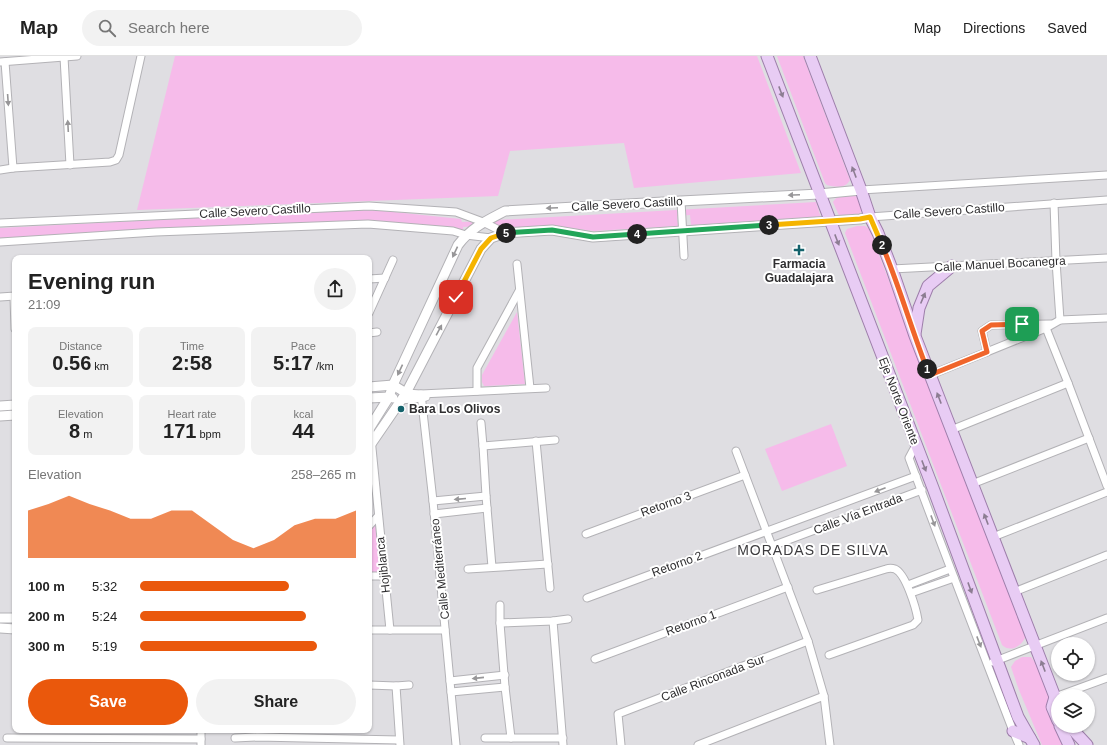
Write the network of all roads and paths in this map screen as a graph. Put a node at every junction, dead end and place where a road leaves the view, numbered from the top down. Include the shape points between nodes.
1 (77, 56) edge
2 (142, 56) edge
3 (767, 56) edge
4 (810, 56) edge
5 (64, 57) junction
6 (2, 62) edge
7 (70, 165) junction
8 (13, 168) junction
9 (0, 170) edge
10 (1107, 175) edge
11 (861, 190) junction
12 (819, 194) junction
13 (1107, 200) edge
14 (681, 201) junction
15 (1054, 203) junction
16 (870, 217) junction
17 (830, 221) junction
18 (483, 222) junction
19 (0, 224) edge
20 (682, 231) junction
21 (505, 233) junction
22 (466, 235) junction
23 (491, 238) junction
24 (0, 242) edge
25 (684, 256) dead end
26 (1107, 258) edge
27 (393, 260) dead end
28 (1056, 261) junction
29 (517, 264) dead end
30 (952, 266) junction
31 (892, 270) junction
32 (385, 278) junction
33 (372, 279) edge
34 (519, 291) junction
35 (12, 296) edge
36 (0, 297) edge
37 (372, 306) edge
38 (1107, 318) edge
39 (1057, 322) junction
40 (1046, 328) junction
41 (377, 332) dead end
42 (372, 333) edge
43 (915, 336) junction
44 (987, 352) junction
45 (930, 375) junction
46 (1068, 384) junction
47 (393, 385) junction
48 (372, 386) edge
49 (530, 388) junction
50 (546, 388) dead end
51 (477, 391) junction
52 (404, 396) junction
53 (421, 396) junction
54 (390, 397) junction
55 (372, 398) edge
56 (12, 405) edge
57 (0, 406) edge
58 (12, 415) edge
59 (0, 416) edge
60 (480, 423) dead end
61 (372, 424) edge
62 (951, 430) junction
63 (1089, 438) junction
64 (555, 440) dead end
65 (536, 442) junction
66 (372, 443) edge
67 (916, 445) junction
68 (483, 446) junction
69 (736, 451) dead end
70 (372, 464) edge
71 (745, 475) junction
72 (916, 476) junction
73 (972, 484) junction
74 (1107, 486) edge
75 (922, 490) junction
76 (1107, 492) edge
77 (486, 496) junction
78 (856, 499) junction
79 (433, 501) junction
80 (487, 508) junction
81 (861, 513) junction
82 (434, 514) junction
83 (378, 516) junction
84 (372, 523) edge
85 (767, 531) junction
86 (586, 534) dead end
87 (993, 537) junction
88 (772, 546) junction
89 (1107, 555) edge
90 (548, 564) junction
91 (492, 568) junction
92 (468, 569) dead end
93 (950, 569) junction
94 (372, 576) edge
95 (384, 576) junction
96 (954, 578) junction
97 (908, 585) junction
98 (788, 587) junction
99 (550, 588) dead end
100 (817, 590) dead end
101 (1014, 592) junction
102 (911, 593) junction
103 (587, 598) dead end
104 (500, 604) dead end
105 (969, 615) junction
106 (0, 618) edge
107 (12, 618) edge
108 (1107, 618) edge
109 (568, 619) dead end
110 (553, 621) junction
111 (500, 623) junction
112 (983, 624) junction
113 (0, 628) edge
114 (12, 629) edge
115 (372, 630) edge
116 (390, 630) junction
117 (446, 630) junction
118 (808, 641) junction
119 (1035, 646) junction
120 (829, 655) dead end
121 (595, 659) dead end
122 (992, 662) junction
123 (505, 675) junction
124 (1107, 678) edge
125 (450, 681) junction
126 (372, 685) edge
127 (409, 685) dead end
128 (396, 686) junction
129 (505, 687) junction
130 (1052, 689) edge
131 (1082, 689) edge
132 (451, 692) junction
133 (824, 696) junction
134 (1013, 731) junction
135 (1063, 733) edge
136 (1076, 733) edge
137 (30, 734) edge
138 (257, 734) edge
139 (7, 738) dead end
140 (235, 738) dead end
141 (485, 738) dead end
142 (511, 738) junction
143 (1032, 741) edge
144 (201, 742) edge
145 (399, 742) edge
146 (563, 742) edge
147 (456, 745) edge
148 (621, 745) edge
149 (698, 745) edge
150 (830, 745) edge
151 (1019, 745) edge
152 (1069, 745) edge
153 (1087, 745) edge

1 - 5 street
2 - 7 street via 116,160
3 -> 12 main road, Eje Norte Oriente
11 -> 4 main road
5 - 6 street
7 -> 5 street
6 -> 8 street
7 - 8 street
8 - 9 street
10 - 11 street, Calle Severo Castillo
11 - 12 street, Calle Severo Castillo
11 - 16 main road
12 -> 14 street, Calle Severo Castillo
12 - 17 main road, Eje Norte Oriente
13 - 15 street, Calle Severo Castillo
14 -> 18 street, Calle Severo Castillo via 506,211
14 - 20 street
15 - 16 street, Calle Severo Castillo
15 - 28 street
16 - 17 street, Calle Severo Castillo
16 - 31 main road
17 - 20 street, Calle Severo Castillo
17 -> 67 main road, Eje Norte Oriente
18 - 19 street, Calle Severo Castillo via 456,212 369,206
18 - 21 street, Calle Severo Castillo
18 - 22 street
20 - 21 street, Calle Severo Castillo via 593,237 552,230
20 - 25 street
21 - 23 street, Calle Severo Castillo
22 - 23 street, Calle Severo Castillo
22 - 24 street, Calle Severo Castillo via 453,231 368,224 156,232
22 -> 47 street via 458,244
52 -> 23 street via 481,249
26 - 28 street, Calle Manuel Bocanegra
27 - 32 street
28 - 30 street, Calle Manuel Bocanegra
28 - 39 street
29 - 34 street
30 - 31 street, Calle Manuel Bocanegra
43 -> 30 main road via 919,308 928,286
31 - 43 main road
32 - 33 street
32 - 37 street
34 - 49 street
34 - 51 street via 477,368
35 - 36 street
38 - 39 street
39 - 40 street
39 - 44 street via 991,325 982,331
40 - 44 street
40 - 46 street
41 - 42 street
43 - 45 main road
44 - 45 street
62 -> 45 main road
46 - 62 street
46 - 63 street
47 - 48 street
47 - 52 street
47 - 54 street
49 - 50 street
49 - 51 street
51 - 53 street
52 - 53 street
52 - 54 street
52 - 66 street
53 - 79 street, Calle Mediterráneo
54 - 55 street
54 - 61 street
56 - 57 street
58 - 59 street
60 - 68 street
62 - 73 main road
63 - 73 street
63 - 74 street
64 - 65 street
65 - 68 street
65 - 90 street
67 - 72 street via 910,458
67 -> 112 main road, Eje Norte Oriente
68 - 77 street
69 - 71 street
70 - 83 street, Hojiblanca
71 - 85 street
71 - 86 street, Retorno 3
72 - 75 street
72 -> 78 street, Calle Vía Entrada
87 -> 73 main road
75 - 81 street, Calle Vía Entrada
75 -> 93 street
76 - 87 street
77 -> 79 street
77 - 80 street
78 - 81 street
78 - 85 street, Calle Vía Entrada
79 - 82 street, Calle Mediterráneo
80 - 82 street
80 - 91 street
81 - 88 street, Calle Vía Entrada
82 - 117 street, Calle Mediterráneo
83 - 84 street
83 - 95 street, Hojiblanca
85 - 88 street
85 - 103 street, Retorno 2
87 - 101 main road
88 - 98 street
89 - 101 street
90 - 91 street
90 - 99 street
91 - 92 street
93 - 96 street
93 - 97 street
94 - 95 street
95 - 116 street, Hojiblanca
96 - 102 street
96 - 105 street
97 - 100 street via 894,568
97 - 102 street
98 - 118 street
98 - 121 street, Retorno 1
101 - 119 main road
102 - 120 street via 918,620 913,625
104 - 111 street
105 - 112 main road
105 -> 122 street
106 - 107 street
108 - 119 street
109 - 110 street
110 - 111 street
110 - 146 street
111 - 123 street
112 - 122 main road, Eje Norte Oriente
113 - 114 street
115 - 116 street
116 - 117 street
117 - 125 street, Calle Mediterráneo
118 - 133 street
118 - 148 street, Calle Rinconada Sur via 618,714
119 - 122 street
130 -> 119 main road
122 - 134 street
122 - 143 main road, Eje Norte Oriente
123 -> 125 street
123 - 129 street
124 - 131 street
125 - 132 street, Calle Mediterráneo
126 - 128 street
127 - 128 street
128 - 145 street
129 - 132 street
129 - 142 street
132 - 147 street, Calle Mediterráneo
133 - 149 street
133 - 150 street
134 - 143 main road
134 - 151 street
135 - 152 main road
136 - 153 main road
137 - 139 street
137 - 144 street
138 - 140 street
138 - 145 street
141 - 142 street
142 - 146 street

